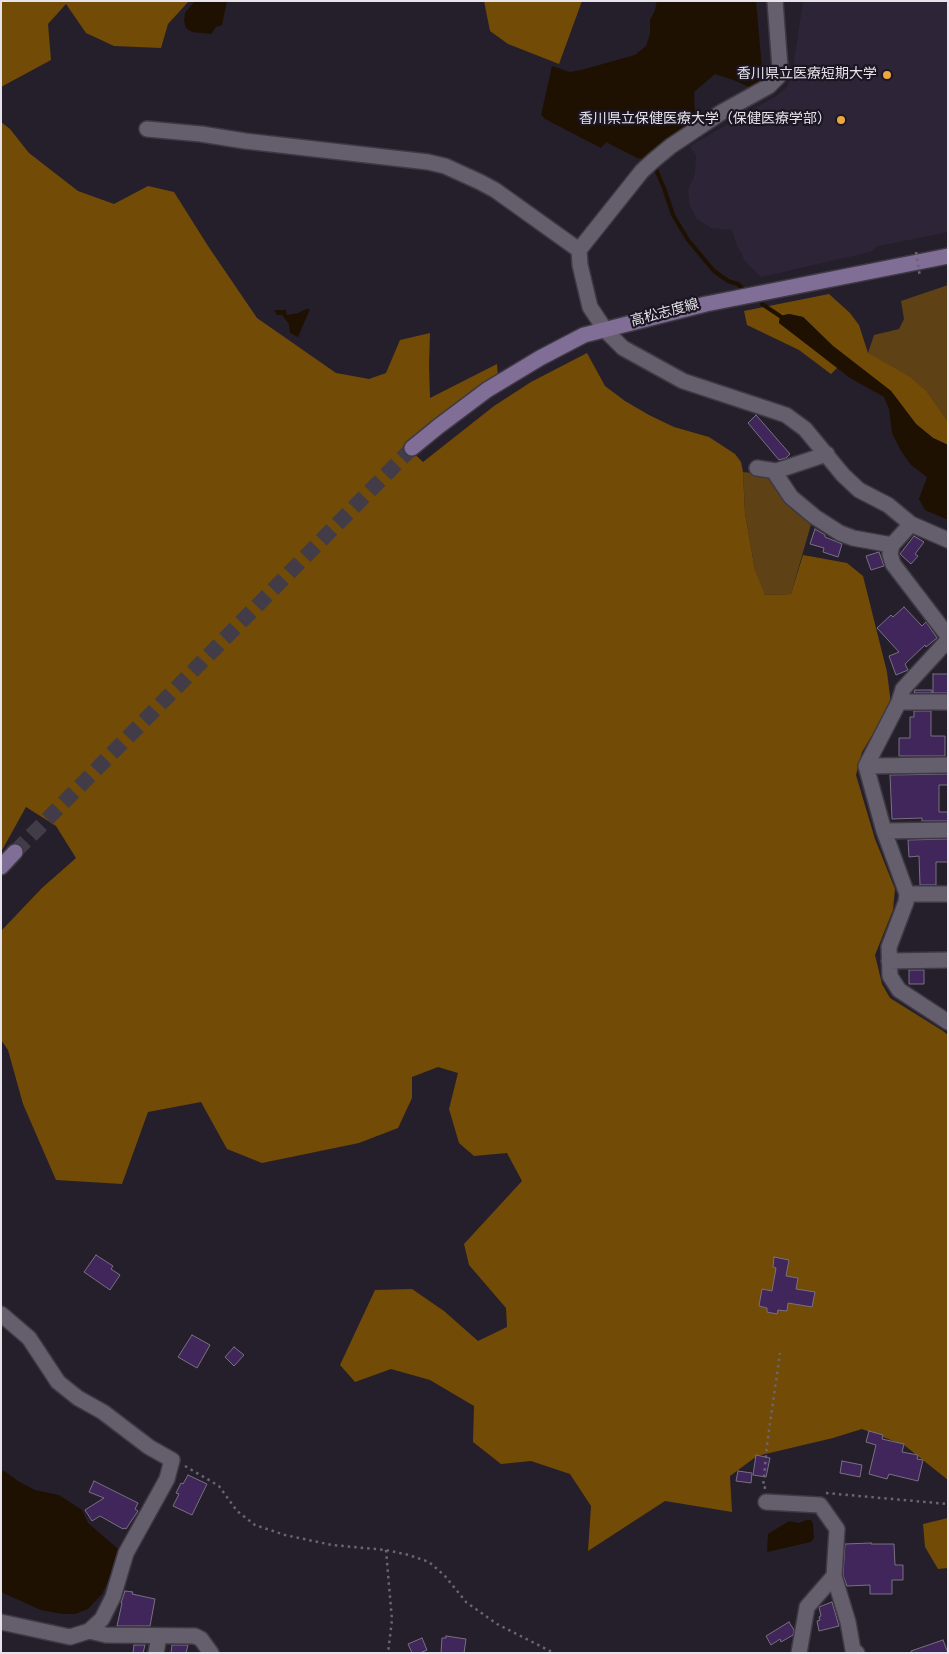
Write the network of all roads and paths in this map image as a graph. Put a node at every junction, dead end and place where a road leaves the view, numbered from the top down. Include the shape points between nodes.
1 (775, 1) edge
2 (147, 129) dead end
3 (579, 250) junction
4 (916, 252) dead end
5 (948, 256) edge
6 (920, 277) dead end
7 (606, 331) junction
8 (412, 448) tunnel mouth
9 (827, 454) junction
10 (756, 468) dead end
11 (776, 471) junction
12 (911, 524) junction
13 (948, 540) edge
14 (892, 545) junction
15 (948, 636) edge
16 (948, 640) edge
17 (899, 702) junction
18 (948, 702) edge
19 (948, 765) edge
20 (866, 766) junction
21 (948, 830) edge
22 (884, 831) junction
23 (15, 852) tunnel mouth
24 (1, 867) edge
25 (907, 894) junction
26 (948, 894) edge
27 (948, 960) edge
28 (889, 961) junction
29 (948, 1022) edge
30 (1, 1314) edge
31 (780, 1353) dead end
32 (172, 1460) junction
33 (821, 1493) dead end
34 (770, 1495) joint
35 (948, 1504) edge
36 (386, 1550) junction
37 (834, 1576) junction
38 (1, 1622) edge
39 (89, 1631) junction
40 (159, 1636) junction
41 (156, 1653) edge
42 (211, 1653) edge
43 (388, 1653) edge
44 (554, 1653) edge
45 (799, 1653) edge
46 (857, 1653) edge

1 - 3 street via 778,77 654,160
2 - 3 street via 444,166 495,190
3 - 7 street via 590,307
4 - 6 path, bridge
5 - 7 main road, 高松志度線 via 706,304
7 - 8 main road, 高松志度線 via 584,336 502,381
7 - 9 street via 623,348 683,381 786,415 806,429
9 - 11 street
9 - 12 street via 860,490 888,505
10 - 11 street
11 - 14 street via 791,497 840,533
12 - 13 street
12 - 14 street
14 - 15 street via 893,564
16 - 17 street via 903,689
17 - 18 street
17 - 20 street
19 - 20 street
20 - 22 street
21 - 22 street
22 - 25 street
23 - 24 main road
25 - 26 street
25 - 28 street via 889,947
27 - 28 street
28 - 29 street via 890,976 899,990
30 - 32 street via 29,1338 58,1382
31 - 34 path via 763,1487
32 - 36 path via 219,1486 237,1511 255,1525 332,1545
32 - 39 street via 167,1479 126,1553 102,1619
33 - 35 path
34 - 37 street via 820,1505 837,1529
36 - 43 path via 392,1620
36 - 44 path via 429,1562 466,1602 497,1624
37 - 45 street via 807,1607
37 - 46 street via 853,1650
38 - 39 street via 70,1637
39 - 40 street via 106,1635
40 - 41 street
40 - 42 street via 195,1636

